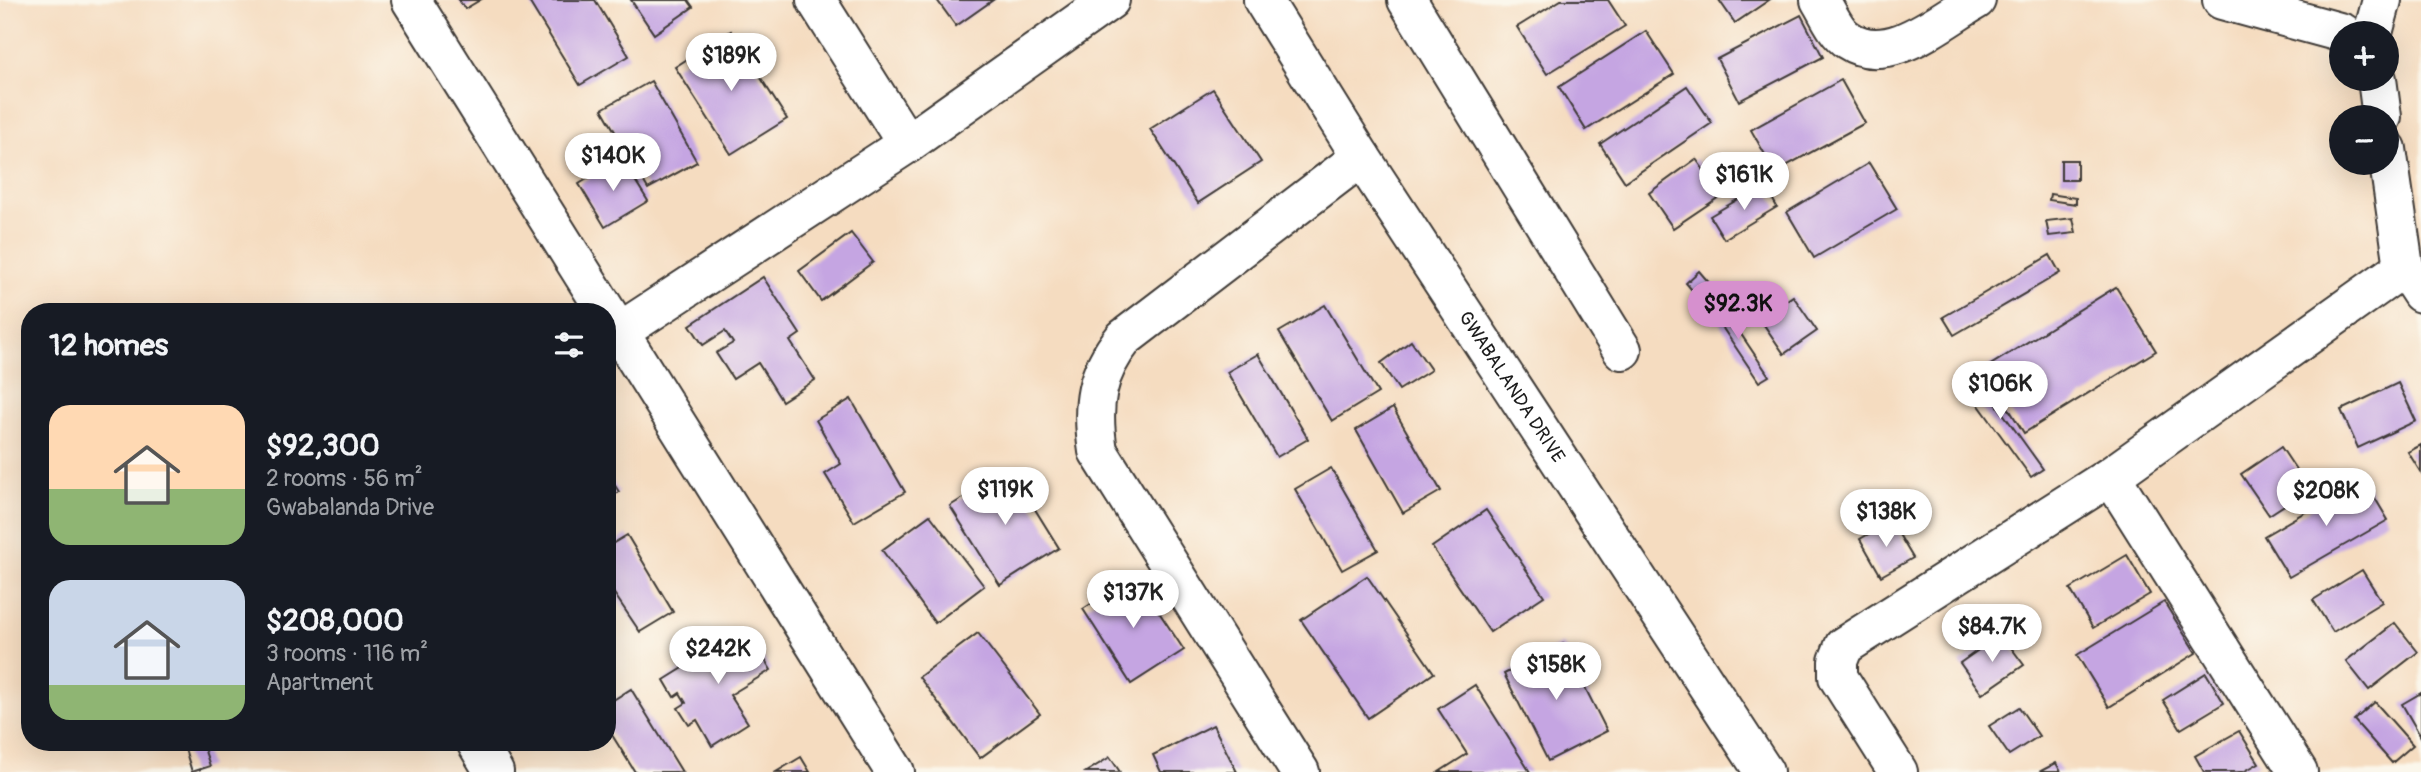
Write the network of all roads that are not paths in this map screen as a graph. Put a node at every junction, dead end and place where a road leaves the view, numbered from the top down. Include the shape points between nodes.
1 (411, 0) edge
2 (816, 0) edge
3 (1110, 0) edge
4 (1263, 0) edge
5 (1407, 0) edge
6 (1820, 0) edge
7 (1976, 0) edge
8 (2222, 0) edge
9 (2382, 0) edge
10 (2377, 21) edge
11 (2329, 29) edge
12 (907, 144) junction
13 (1361, 157) junction
14 (2392, 175) edge
15 (2412, 280) edge
16 (594, 303) edge
17 (616, 335) edge
18 (616, 339) edge
19 (1622, 350) dead end
20 (2112, 476) junction
21 (481, 751) edge
22 (494, 772) edge
23 (895, 772) edge
24 (1300, 772) edge
25 (1765, 772) edge
26 (1898, 772) edge
27 (2298, 772) edge

1 - 16 street
2 - 12 street
3 - 12 street
4 - 13 street, GWABALANDA DRIVE
5 - 19 street
6 - 7 street via 1846,40 1871,50 1901,44
8 - 11 street
9 - 10 street
12 - 17 street
13 - 24 street via 1124,338 1105,362 1093,421 1098,451
13 - 25 street, GWABALANDA DRIVE
14 - 15 street
15 - 20 street
18 - 23 street
20 - 26 street via 1844,646 1838,677
20 - 27 street
21 - 22 street

